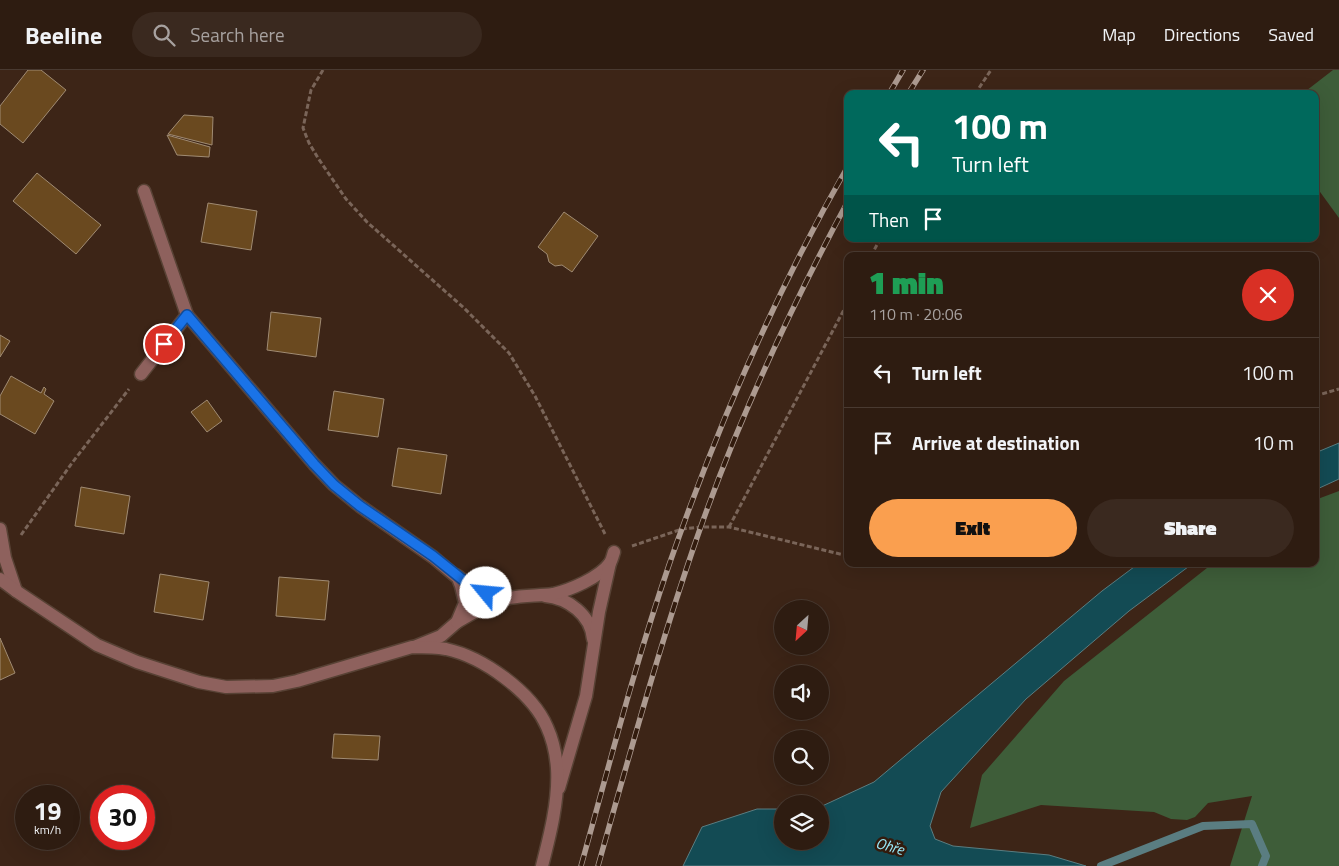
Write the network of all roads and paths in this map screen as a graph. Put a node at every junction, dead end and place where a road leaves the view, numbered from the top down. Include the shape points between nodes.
1 (323, 70) edge
2 (991, 70) edge
3 (978, 90) edge
4 (144, 191) dead end
5 (844, 310) edge
6 (187, 315) junction
7 (141, 374) joint
8 (1339, 389) edge
9 (1319, 395) edge
10 (0, 528) edge
11 (729, 528) junction
12 (844, 555) edge
13 (612, 557) junction
14 (5, 558) junction
15 (450, 571) junction
16 (0, 579) edge
17 (16, 591) junction
18 (535, 595) junction
19 (511, 598) junction
20 (457, 622) junction
21 (412, 648) junction
22 (594, 650) junction
23 (556, 797) junction
24 (542, 866) edge

1 - 13 path via 311,90 305,114 303,128 308,143 346,199 367,222 464,308 509,353 534,396
2 - 3 path
4 - 6 street
5 - 11 path
6 - 7 street
6 - 15 street via 334,485
7 - 14 path via 72,463
8 - 9 path
10 - 14 street
11 - 12 path
11 - 13 path via 682,529
13 - 18 street via 593,577 576,586 553,594
13 - 22 street
14 - 17 street
15 - 19 street via 486,593
15 - 20 street via 458,578 464,595 465,603
16 - 17 street
17 - 21 street via 97,645 137,662 226,687 273,686 297,681
18 - 19 street
18 - 22 street via 555,598 577,610 590,626
19 - 20 street via 485,606
20 - 21 street via 441,636
21 - 23 street via 432,647 472,657 504,678 535,707 547,726 557,767
22 - 23 street via 586,696
23 - 24 street

